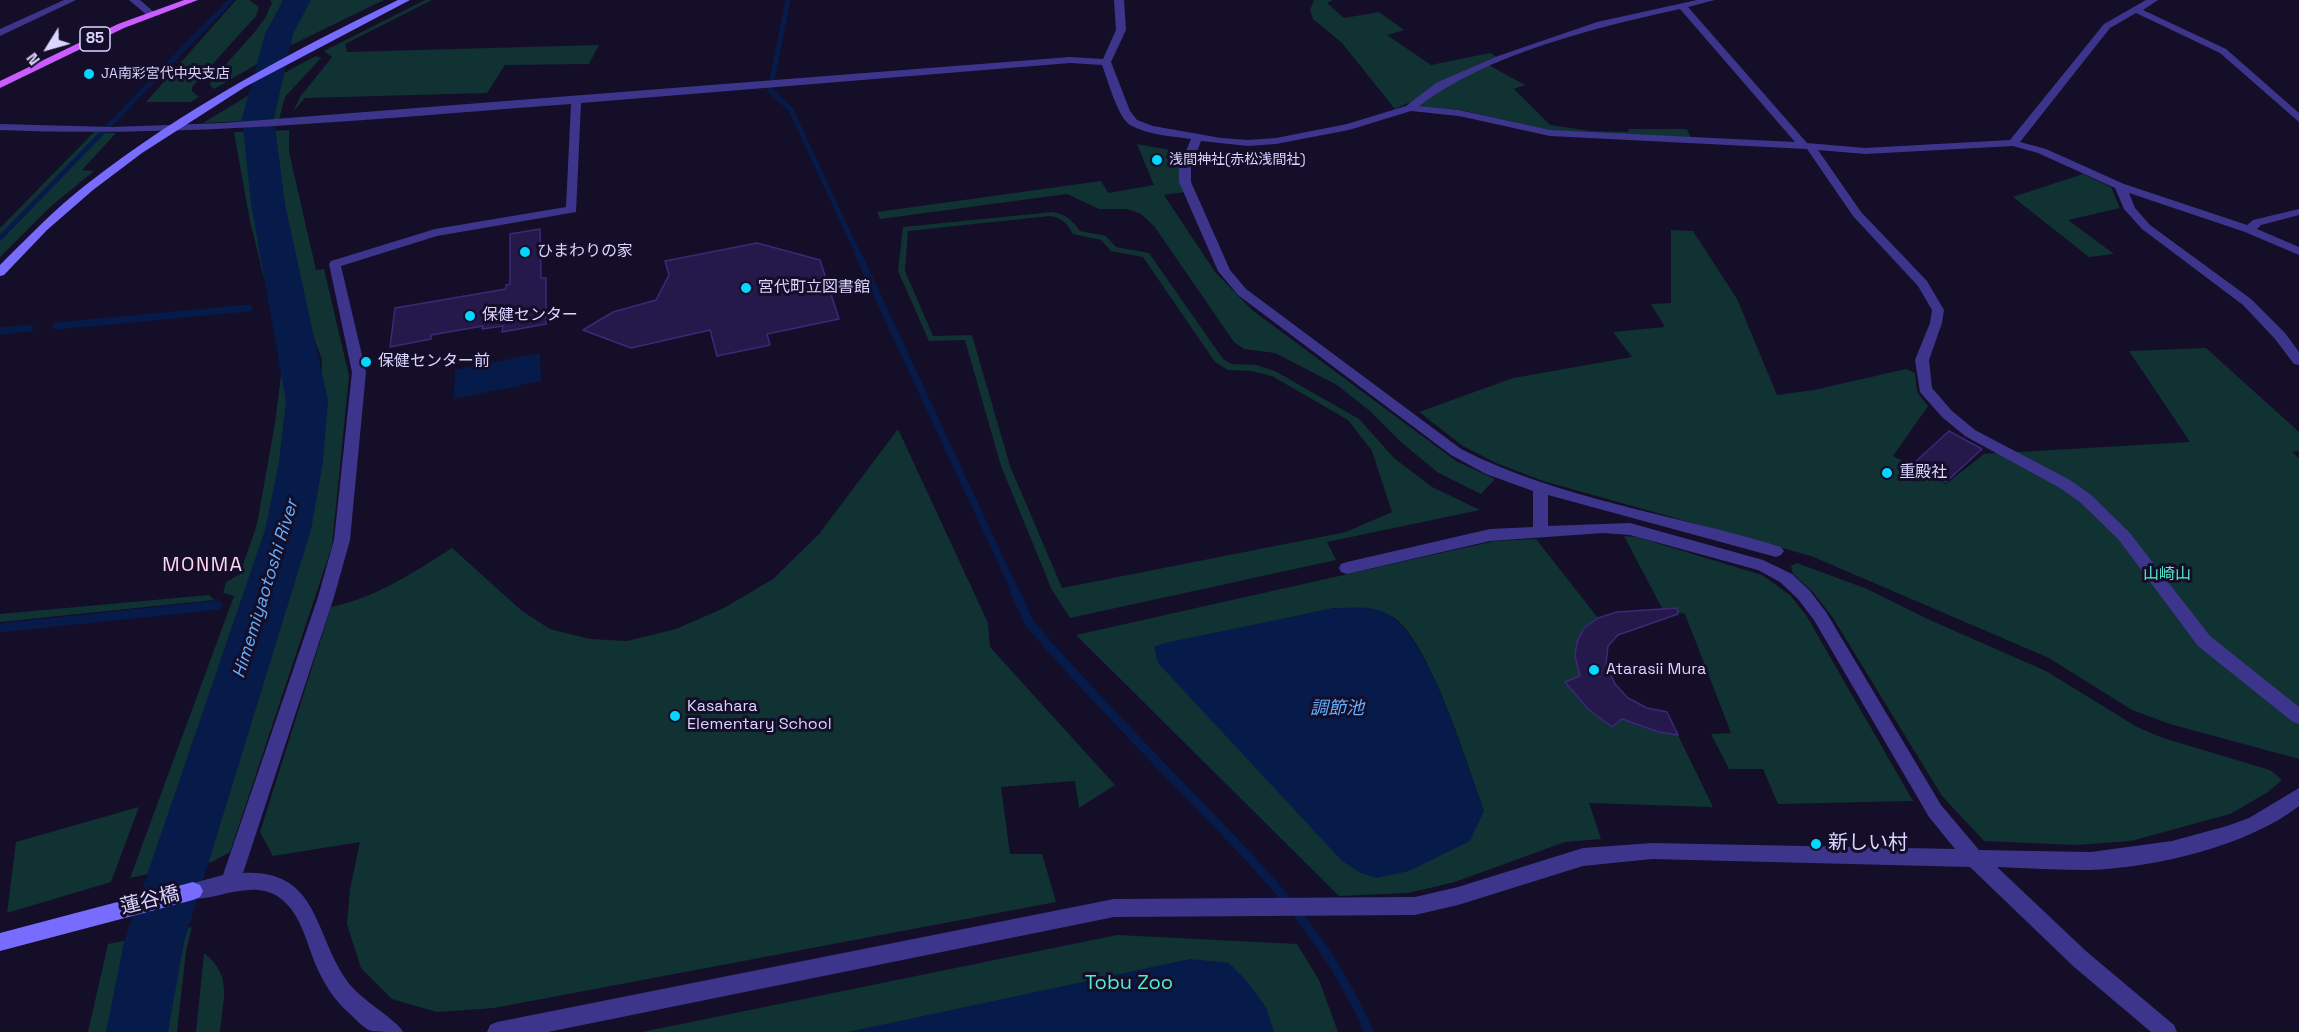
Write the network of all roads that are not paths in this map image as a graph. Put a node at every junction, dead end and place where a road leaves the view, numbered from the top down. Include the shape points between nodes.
1 (71, 0) edge
2 (135, 0) edge
3 (193, 0) edge
4 (405, 0) edge
5 (1119, 0) edge
6 (1710, 0) edge
7 (2152, 0) edge
8 (1682, 6) junction
9 (2134, 9) junction
10 (151, 14) junction
11 (0, 33) edge
12 (1106, 62) junction
13 (0, 85) edge
14 (576, 100) junction
15 (1410, 108) junction
16 (2299, 119) edge
17 (172, 128) junction
18 (2, 129) edge
19 (1197, 137) junction
20 (2013, 143) junction
21 (1807, 146) junction
22 (2120, 186) junction
23 (2299, 212) edge
24 (2249, 230) junction
25 (2299, 250) edge
26 (0, 272) edge
27 (2299, 362) edge
28 (1540, 488) junction
29 (1541, 532) junction
30 (1776, 551) dead end
31 (1347, 567) dead end
32 (2299, 717) edge
33 (2299, 796) edge
34 (1974, 858) junction
35 (230, 882) junction
36 (0, 942) edge
37 (393, 1032) edge
38 (497, 1032) edge
39 (2167, 1032) edge

1 - 11 street
2 - 10 street
3 - 10 main road, 85
4 - 17 street via 232,89
5 - 12 street via 1121,30
6 - 8 street
7 - 9 street
8 - 15 street via 1600,24 1501,58 1440,85
8 - 21 street
9 - 16 street via 2223,51
9 - 20 street via 2107,26
10 - 13 main road, 85
12 - 14 street via 1070,60
12 - 19 street via 1133,122
14 - 17 street
14 - 35 street via 572,210 435,233 334,264 359,372 342,540
15 - 19 street via 1340,129 1276,141 1248,143
15 - 21 street via 1459,113 1550,133
17 - 18 street
17 - 26 street via 97,182
19 - 28 street via 1185,168 1185,182 1224,271 1242,292 1456,452
20 - 21 street via 1865,151
20 - 22 street
21 - 32 street via 1857,214 1923,284 1938,310 1922,360 1925,389 1970,433 2065,484 2098,510 2139,555 2204,641
22 - 24 street
22 - 27 street via 2130,209 2146,227 2247,302
23 - 24 street via 2257,222
24 - 25 street
28 - 29 street
28 - 30 street
29 - 31 street via 1490,535
29 - 34 street via 1630,529 1762,566 1786,578 1820,616 1935,811
33 - 34 street via 2286,808 2251,827 2133,857 2091,861
34 - 38 street via 1652,851 1582,857 1415,906 1114,908
34 - 39 street via 2080,959
35 - 36 street, 蓮谷橋
35 - 37 street via 254,881 282,888 304,909 332,977 352,1004

